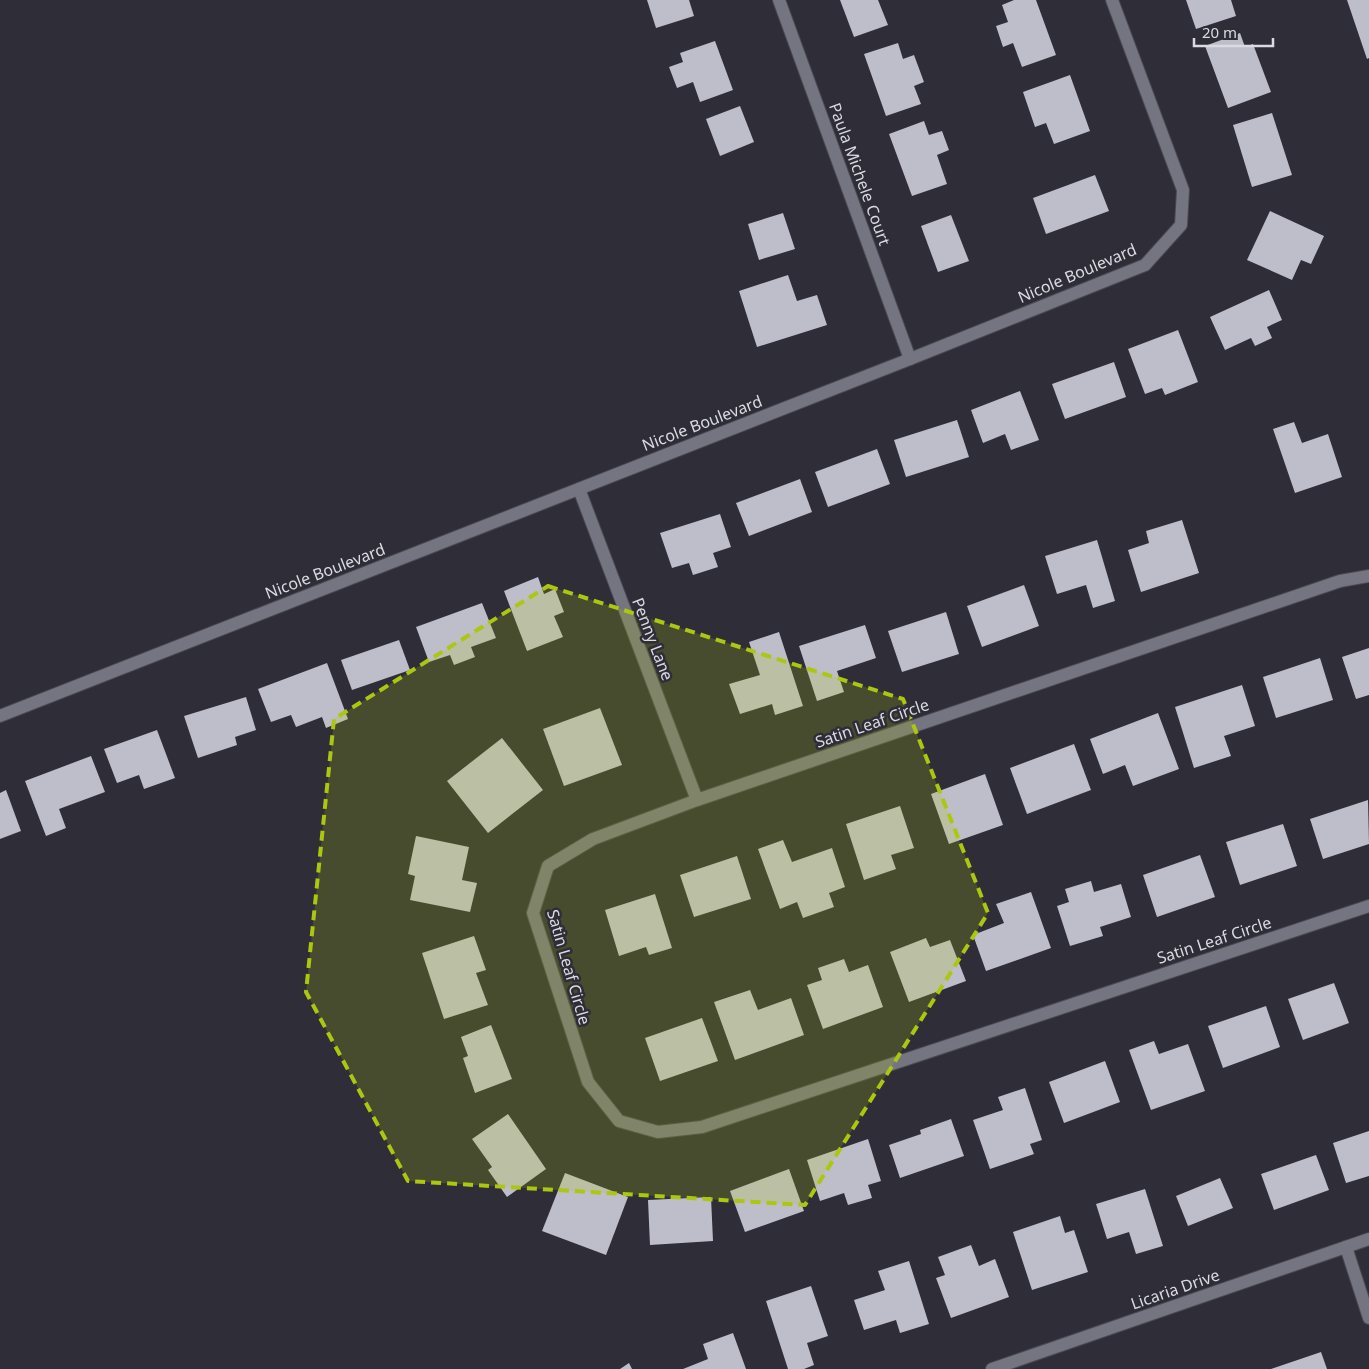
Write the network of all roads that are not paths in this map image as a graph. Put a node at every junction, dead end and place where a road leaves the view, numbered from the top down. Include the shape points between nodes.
1 (779, 0) edge
2 (1112, 0) edge
3 (910, 359) junction
4 (579, 489) junction
5 (1369, 576) edge
6 (0, 716) edge
7 (697, 800) junction
8 (1369, 906) edge
9 (1369, 1239) edge
10 (1346, 1247) junction
11 (1369, 1318) edge
12 (992, 1369) edge

1 - 3 street, Paula Michele Court
2 - 3 street, Nicole Boulevard via 1182,190 1181,225 1145,265
3 - 4 street, Nicole Boulevard
4 - 6 street, Nicole Boulevard
4 - 7 street, Penny Lane
5 - 7 street, Satin Leaf Circle via 1330,585
7 - 8 street, Satin Leaf Circle via 593,839 548,866 533,913 588,1082 619,1121 658,1132 702,1127
9 - 10 street, Licaria Drive
10 - 11 street
10 - 12 street, Licaria Drive

